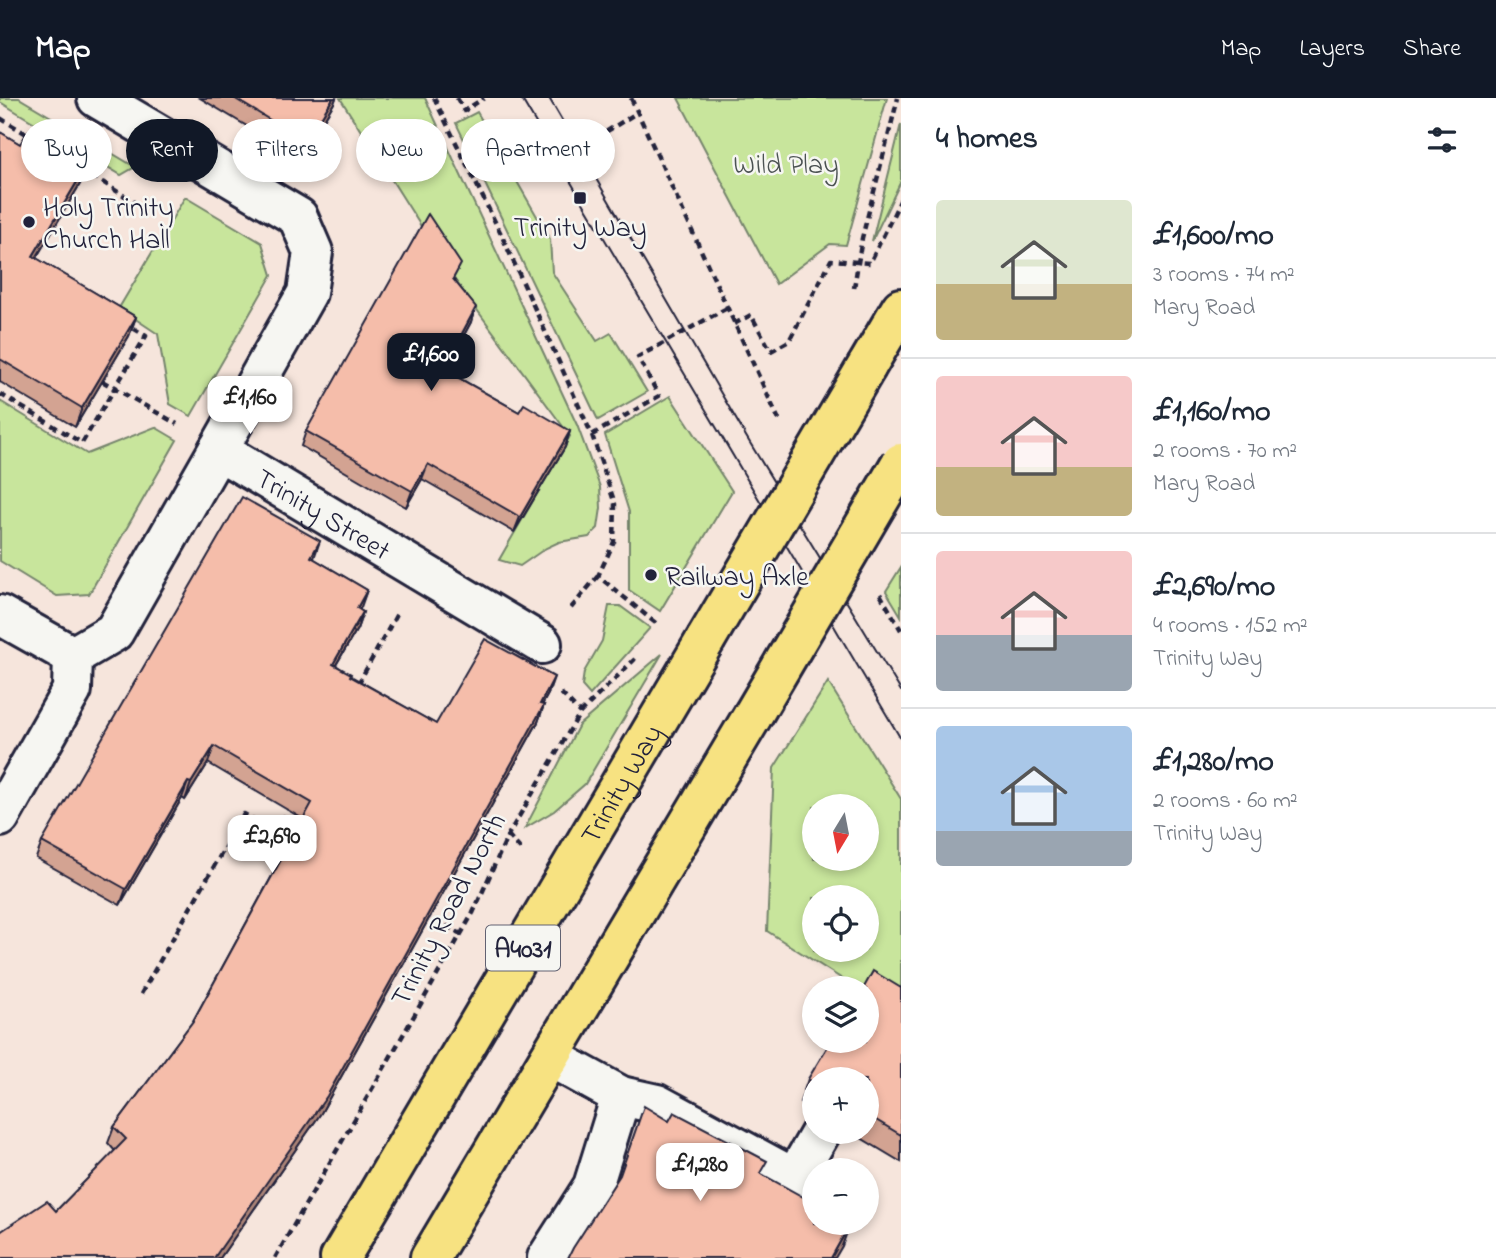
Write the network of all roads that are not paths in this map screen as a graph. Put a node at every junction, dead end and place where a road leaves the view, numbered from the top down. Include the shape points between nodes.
1 (97, 98) edge
2 (901, 308) edge
3 (218, 450) junction
4 (901, 463) edge
5 (0, 615) edge
6 (542, 644) dead end
7 (73, 656) junction
8 (0, 817) edge
9 (550, 1057) junction
10 (621, 1096) junction
11 (802, 1183) edge
12 (340, 1258) edge
13 (430, 1258) edge
14 (547, 1258) edge

1 - 3 street via 298,217 313,252 307,293
2 - 12 main road, Trinity Way / A4031, bridge
3 - 6 street, Trinity Street
3 - 7 street via 114,632
4 - 9 main road, A4031, bridge
5 - 7 street
7 - 8 street via 72,690
9 - 10 street
9 - 13 main road, A4031
10 - 11 street via 657,1104
10 - 14 street via 593,1186

